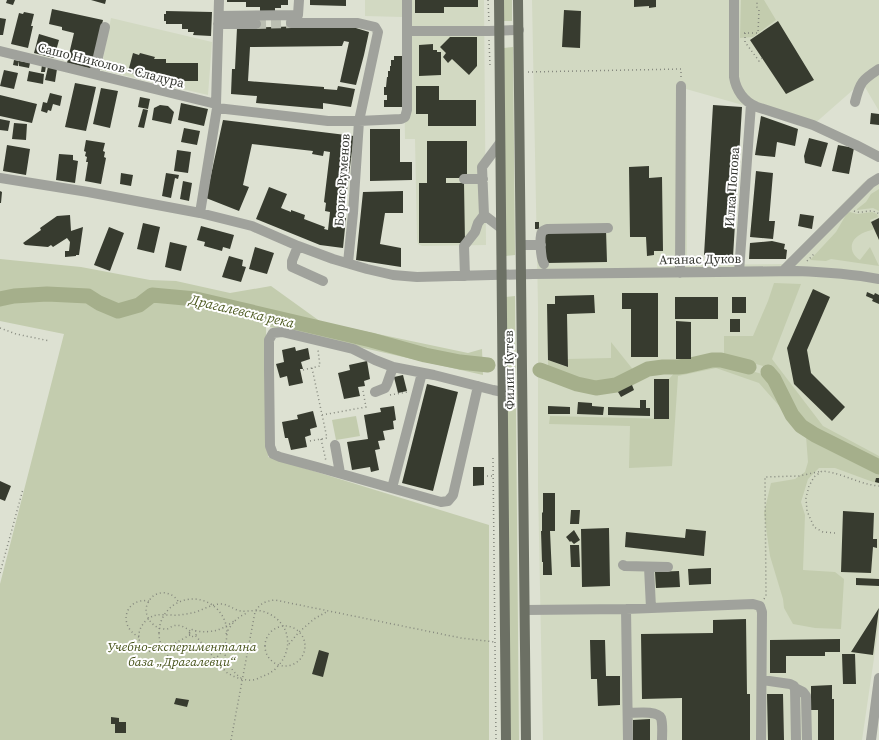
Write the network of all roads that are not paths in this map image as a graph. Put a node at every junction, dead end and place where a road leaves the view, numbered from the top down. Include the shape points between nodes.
1 (219, 0) edge
2 (299, 0) edge
3 (408, 0) edge
4 (499, 0) edge
5 (518, 0) edge
6 (734, 0) edge
7 (218, 20) junction
8 (291, 23) tunnel mouth
9 (256, 24) tunnel mouth
10 (104, 27) dead end
11 (519, 30) junction
12 (499, 31) junction
13 (408, 32) junction
14 (0, 51) edge
15 (879, 69) edge
16 (94, 74) junction
17 (681, 86) road end
18 (855, 102) dead end
19 (751, 104) junction
20 (216, 106) junction
21 (359, 121) junction
22 (500, 143) junction
23 (879, 157) edge
24 (0, 178) edge
25 (879, 178) edge
26 (464, 179) dead end
27 (483, 179) junction
28 (200, 213) junction
29 (484, 215) junction
30 (501, 228) junction
31 (608, 228) dead end
32 (521, 245) junction
33 (541, 245) junction
34 (298, 246) junction
35 (348, 263) junction
36 (544, 264) dead end
37 (783, 271) junction
38 (680, 272) junction
39 (739, 272) junction
40 (502, 275) junction
41 (521, 275) junction
42 (465, 276) junction
43 (879, 280) edge
44 (323, 281) dead end
45 (393, 367) junction
46 (422, 373) junction
47 (478, 386) junction
48 (375, 392) dead end
49 (503, 392) junction
50 (335, 445) dead end
51 (340, 473) junction
52 (392, 488) junction
53 (623, 565) dead end
54 (649, 567) junction
55 (668, 567) dead end
56 (651, 608) junction
57 (626, 609) junction
58 (525, 610) junction
59 (879, 678) edge
60 (762, 680) junction
61 (795, 688) junction
62 (628, 713) junction
63 (506, 740) edge
64 (526, 740) edge
65 (628, 740) edge
66 (662, 740) edge
67 (762, 740) edge
68 (796, 740) edge
69 (807, 740) edge
70 (871, 740) edge

1 - 7 street
2 - 7 street via 298,15
3 - 13 street
4 - 12 main road, Филип Кутев
5 - 11 main road, Филип Кутев
6 - 19 street via 734,77 741,95
7 - 9 street
7 - 20 street
8 - 21 street via 358,23 375,27 378,32
10 - 16 street
11 - 12 street
11 - 32 main road, Филип Кутев
12 - 13 street
12 - 22 main road, Филип Кутев
13 - 21 street via 405,117
14 - 16 street, Сашо Николов - Сладура
15 - 18 street via 866,77
16 - 20 street, Сашо Николов - Сладура
17 - 38 street
19 - 23 street via 813,125
19 - 39 street, Илка Попова
20 - 21 street, Борис Руменов via 328,121
20 - 28 street
21 - 35 street, Борис Руменов
22 - 27 street via 482,167
22 - 30 main road, Филип Кутев
24 - 28 street
25 - 37 street
26 - 27 street
27 - 29 street
28 - 34 street via 252,226
29 - 30 street
29 - 42 street via 464,246
30 - 40 main road, Филип Кутев
31 - 33 street via 543,230
32 - 33 street
32 - 41 main road, Филип Кутев
33 - 36 street
34 - 35 street, Атанас Дуков
34 - 44 street via 292,267
35 - 42 street, Атанас Дуков via 393,275
37 - 39 street, Атанас Дуков
37 - 43 street, Атанас Дуков via 830,272
38 - 39 street, Атанас Дуков
38 - 41 street, Атанас Дуков
40 - 41 street, Атанас Дуков
40 - 42 street, Атанас Дуков
40 - 49 main road, Филип Кутев
41 - 58 main road, Филип Кутев
45 - 46 street
45 - 48 street via 385,388
45 - 51 street via 352,348 282,332 273,333 269,340 270,446 273,454
46 - 47 street
46 - 52 street
47 - 49 street
47 - 52 street via 453,495 448,502
49 - 63 main road, Филип Кутев
50 - 51 street
51 - 52 street
53 - 54 street
54 - 55 street
54 - 56 street
56 - 57 street
56 - 60 street via 754,604 760,606
57 - 58 street
57 - 62 street
58 - 64 main road, Филип Кутев
59 - 70 street
60 - 61 street via 790,684
60 - 67 street
61 - 68 street
61 - 69 street via 806,696
62 - 65 street
62 - 66 street via 655,713 660,716

